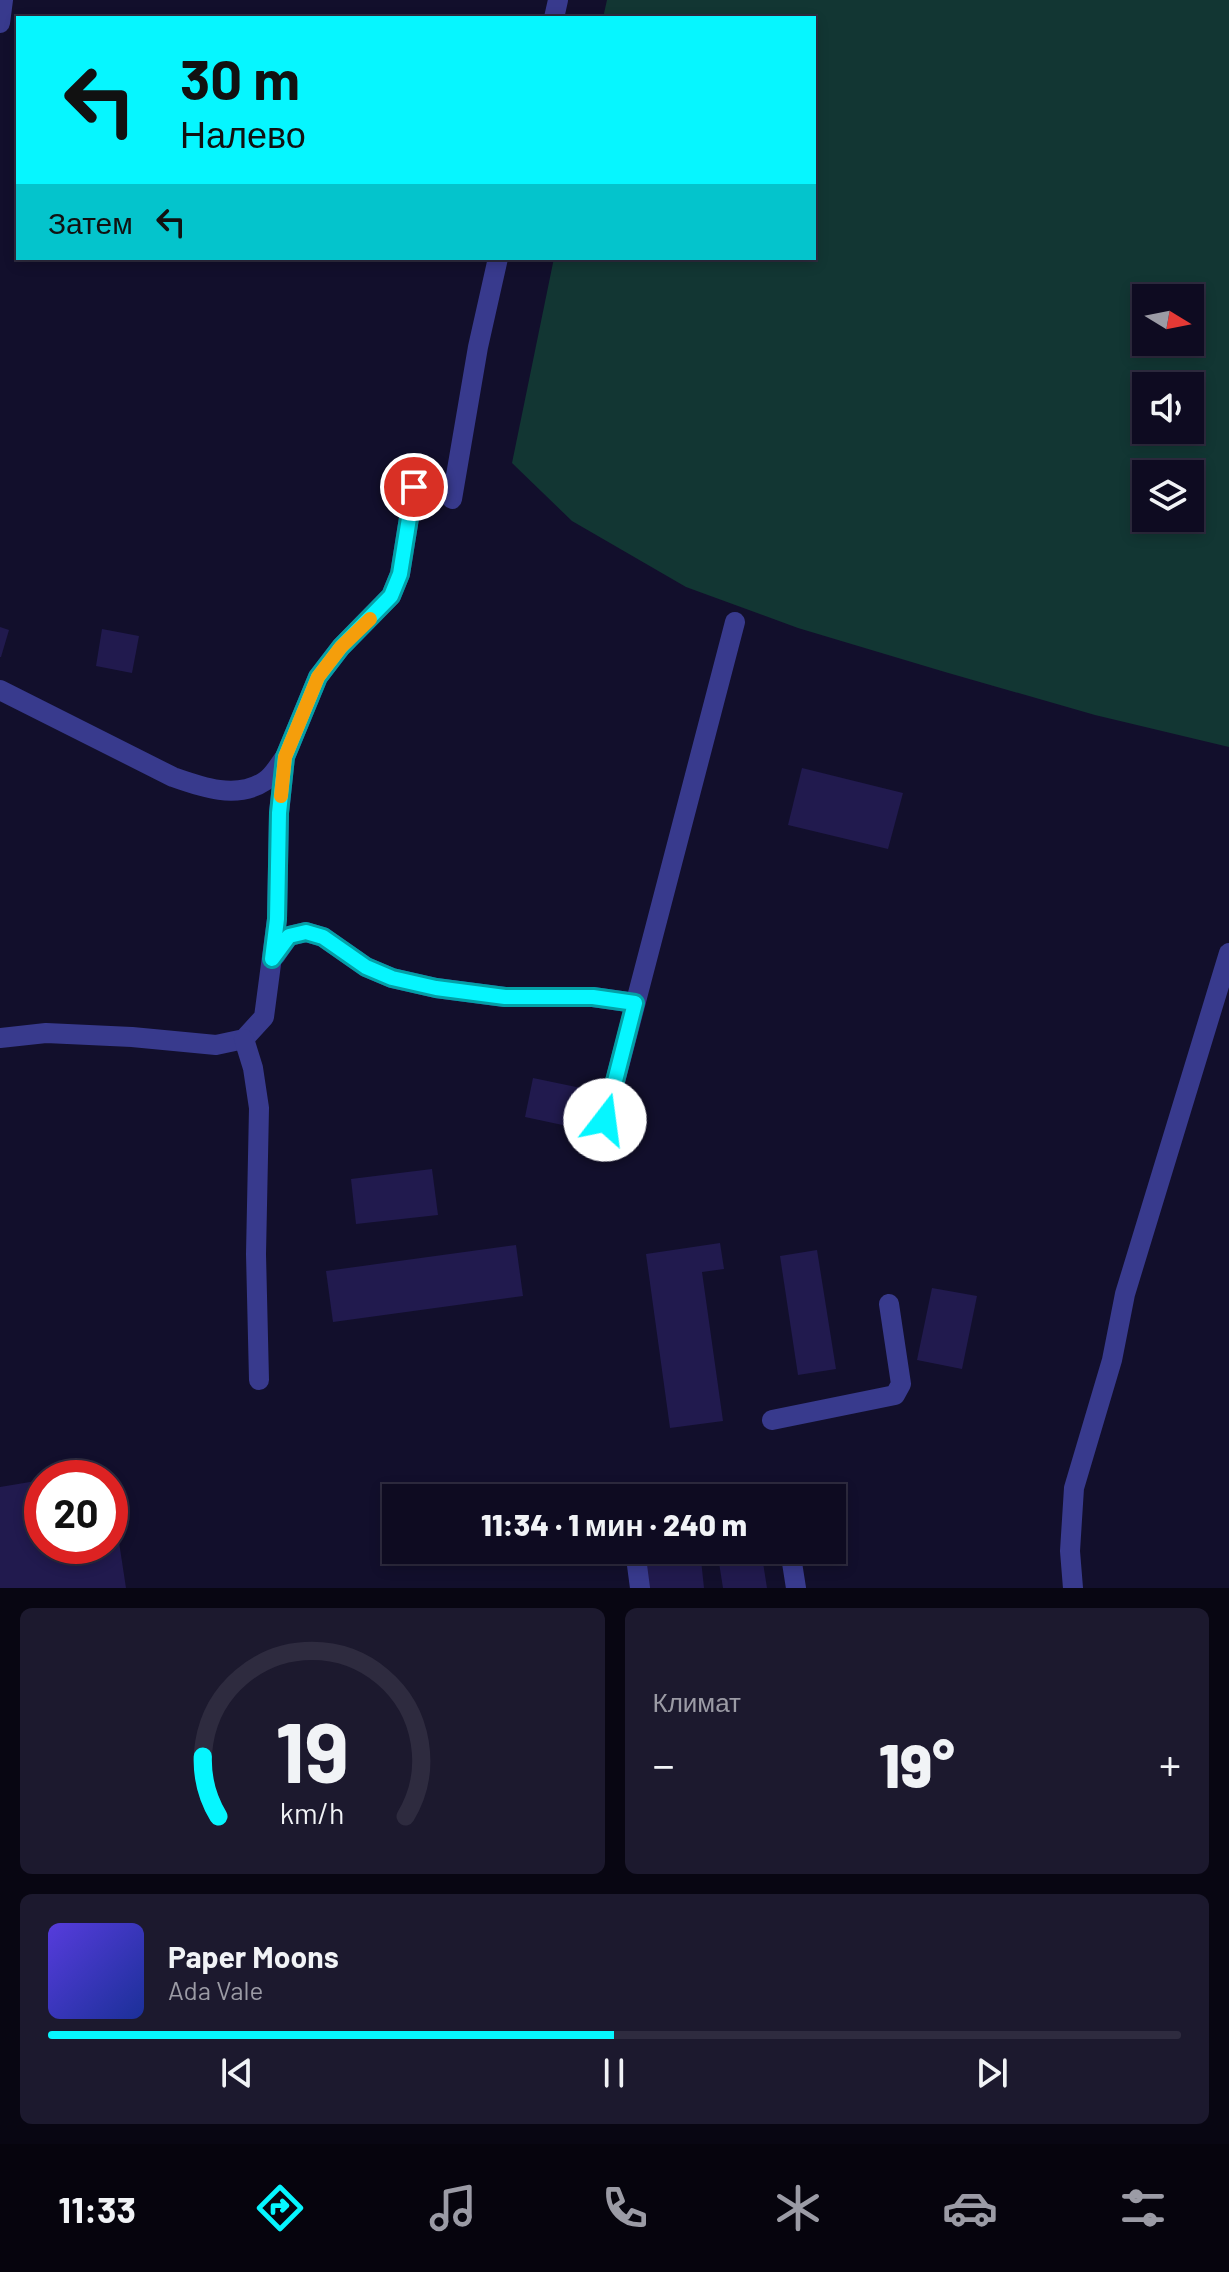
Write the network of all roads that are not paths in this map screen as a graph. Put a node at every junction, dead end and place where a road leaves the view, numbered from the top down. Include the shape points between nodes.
1 (3, 0) edge
2 (0, 23) edge
3 (498, 260) edge
4 (414, 487) dead end
5 (452, 499) dead end
6 (735, 622) dead end
7 (0, 690) edge
8 (285, 757) junction
9 (1229, 953) edge
10 (272, 959) junction
11 (635, 1003) junction
12 (0, 1038) edge
13 (244, 1039) junction
14 (605, 1120) dead end
15 (889, 1304) dead end
16 (259, 1380) dead end
17 (772, 1420) dead end
18 (637, 1564) edge
19 (792, 1564) edge
20 (640, 1588) edge
21 (796, 1588) edge
22 (1073, 1588) edge

1 - 2 lane
3 - 5 lane
4 - 8 lane via 400,574 391,596 318,677
6 - 11 lane
7 - 8 lane via 199,786 251,788 267,780
8 - 10 lane
9 - 22 lane via 1125,1294 1112,1360 1074,1488
10 - 11 lane via 289,936 306,932 323,937 366,967 436,988
10 - 13 lane via 264,1017
11 - 14 lane
12 - 13 lane via 46,1033 216,1045
13 - 16 lane via 259,1108
15 - 17 lane via 901,1384 895,1395
18 - 20 lane
19 - 21 lane

